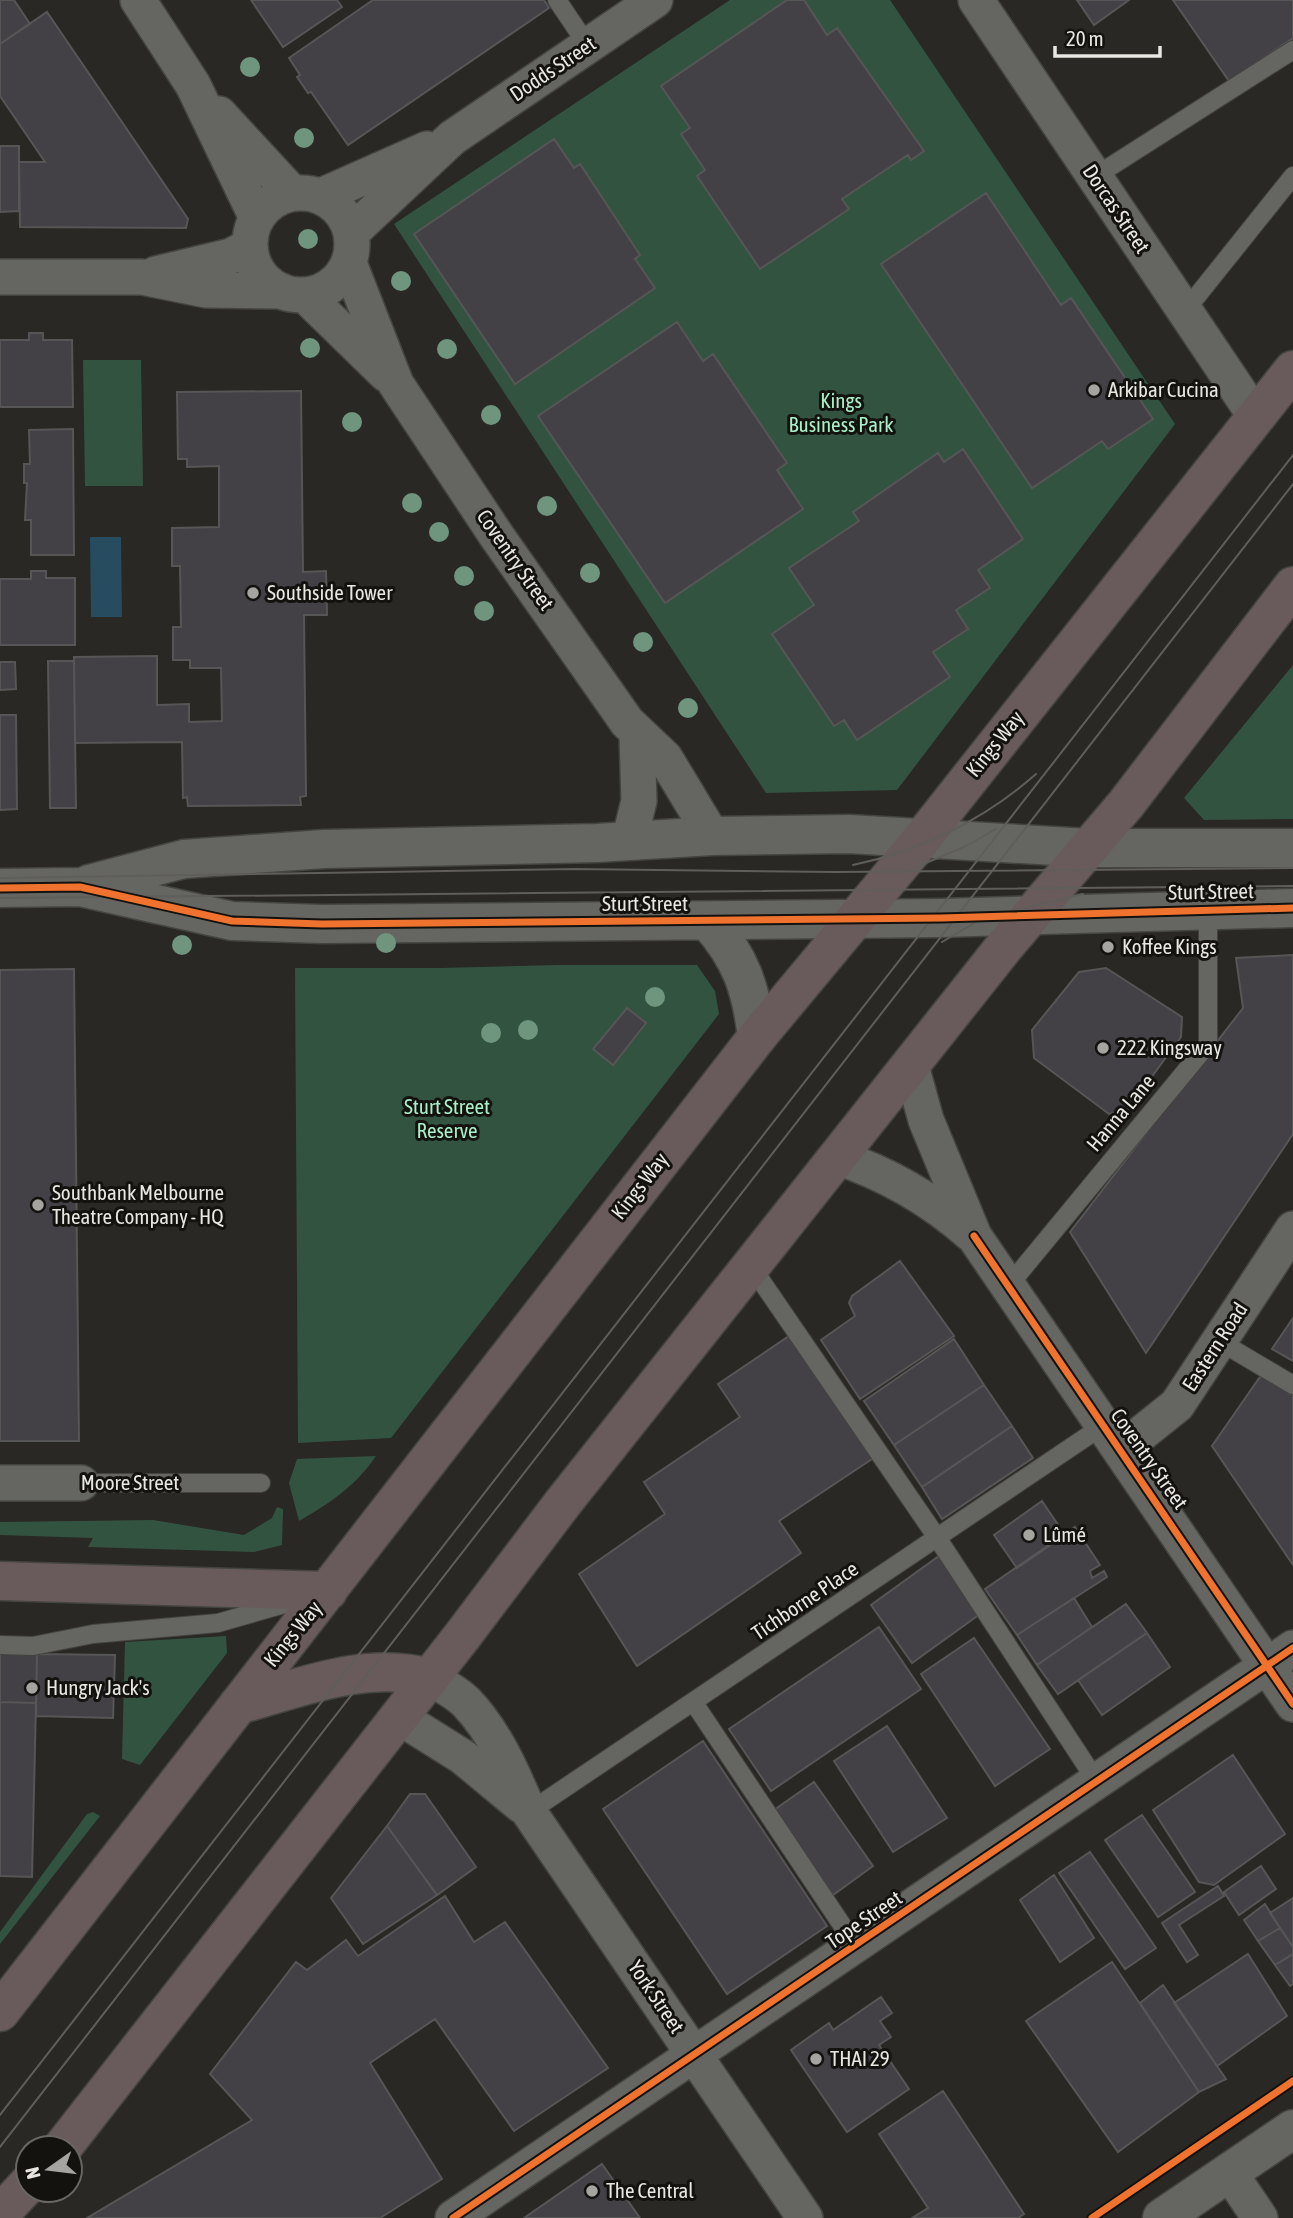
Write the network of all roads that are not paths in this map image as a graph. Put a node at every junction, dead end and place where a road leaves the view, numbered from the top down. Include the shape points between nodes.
1 (138, 0) edge
2 (557, 0) edge
3 (655, 0) edge
4 (975, 0) edge
5 (588, 46) junction
6 (1293, 50) edge
7 (194, 85) junction
8 (452, 138) junction
9 (1293, 176) edge
10 (1094, 177) junction
11 (307, 195) junction
12 (254, 232) junction
13 (350, 248) junction
14 (0, 277) edge
15 (142, 277) junction
16 (293, 293) junction
17 (1185, 311) junction
18 (1293, 370) edge
19 (396, 384) junction
20 (1256, 416) junction
21 (1293, 586) edge
22 (637, 734) junction
23 (712, 836) junction
24 (923, 836) junction
25 (629, 841) junction
26 (1088, 848) junction
27 (1293, 848) edge
28 (80, 887) junction
29 (0, 888) edge
30 (1208, 908) junction
31 (1293, 908) edge
32 (1030, 915) junction
33 (853, 919) junction
34 (708, 920) junction
35 (757, 1037) junction
36 (911, 1066) junction
37 (837, 1157) junction
38 (1293, 1230) edge
39 (974, 1236) junction
40 (751, 1266) junction
41 (1010, 1284) junction
42 (1219, 1341) junction
43 (1293, 1385) edge
44 (1113, 1437) junction
45 (0, 1483) edge
46 (81, 1483) joint
47 (261, 1483) dead end
48 (938, 1539) junction
49 (0, 1581) edge
50 (328, 1591) junction
51 (0, 1645) edge
52 (1280, 1657) edge
53 (430, 1678) junction
54 (694, 1703) junction
55 (1293, 1704) edge
56 (238, 1705) junction
57 (399, 1717) junction
58 (1097, 1782) junction
59 (529, 1812) junction
60 (856, 1946) junction
61 (0, 2012) edge
62 (695, 2055) junction
63 (1293, 2129) edge
64 (73, 2134) edge
65 (1229, 2172) junction
66 (14, 2199) edge
67 (0, 2214) edge
68 (453, 2218) edge
69 (805, 2218) edge
70 (1162, 2218) edge
71 (1260, 2218) edge

1 - 7 street
2 - 5 lane
3 - 5 street, Dodds Street
4 - 10 street, Dorcas Street
5 - 8 street, Dodds Street
6 - 10 lane
7 - 11 street
7 - 12 street
8 - 11 street, Dodds Street
8 - 13 street, Dodds Street
9 - 17 lane
10 - 17 street, Dorcas Street
11 - 12 street via 278,198
11 - 13 street via 335,205 345,218
12 - 15 street via 231,256
12 - 16 street via 260,273
13 - 16 street via 331,285
13 - 19 street, Coventry Street
14 - 15 street
15 - 16 street via 206,290
16 - 19 street, Coventry Street
17 - 20 street, Dorcas Street
18 - 20 highway, Kings Way
19 - 22 street, Coventry Street
20 - 24 highway, Kings Way
21 - 26 highway
22 - 23 street, Coventry Street via 664,758
22 - 25 street via 639,801
23 - 24 street, Sturt Street
23 - 25 street, Sturt Street
24 - 26 street, Sturt Street
24 - 33 highway, Kings Way
25 - 28 street, Sturt Street via 324,849 184,859
26 - 27 street, Sturt Street
26 - 32 highway
28 - 29 street, Sturt Street
28 - 34 street, Sturt Street via 232,921
30 - 31 street, Sturt Street
30 - 32 street, Sturt Street
30 - 41 lane, Hanna Lane via 1208,1044
32 - 33 street, Sturt Street
32 - 36 highway
33 - 34 street, Sturt Street
33 - 35 highway, Kings Way
34 - 35 street via 744,971
35 - 50 highway, Kings Way
36 - 37 highway
36 - 39 street, Coventry Street via 926,1120
37 - 39 street, Coventry Street via 902,1184
37 - 40 highway
38 - 42 street, Eastern Road
39 - 41 street, Coventry Street
40 - 48 lane
40 - 53 highway
41 - 44 street, Coventry Street
42 - 43 lane
42 - 44 street, Eastern Road via 1177,1405
44 - 48 lane, Tichborne Place
44 - 52 street, Coventry Street
45 - 46 street, Moore Street
46 - 47 lane, Moore Street
48 - 54 lane, Tichborne Place
48 - 58 lane
49 - 50 highway
50 - 51 lane via 218,1623 93,1634 33,1646
50 - 56 highway, Kings Way
52 - 55 street, Coventry Street
52 - 58 street, Tope Street
53 - 56 highway via 390,1670 357,1673
53 - 57 highway
53 - 59 street, York Street via 460,1696 480,1718
54 - 59 lane, Tichborne Place
54 - 60 lane
56 - 61 highway, Kings Way
57 - 59 street, York Street via 479,1768
57 - 64 highway
58 - 60 street, Tope Street
59 - 62 street, York Street
60 - 62 street, Tope Street
62 - 68 street, Tope Street
62 - 69 street, York Street
63 - 65 street
65 - 70 street
65 - 71 street
66 - 67 highway

